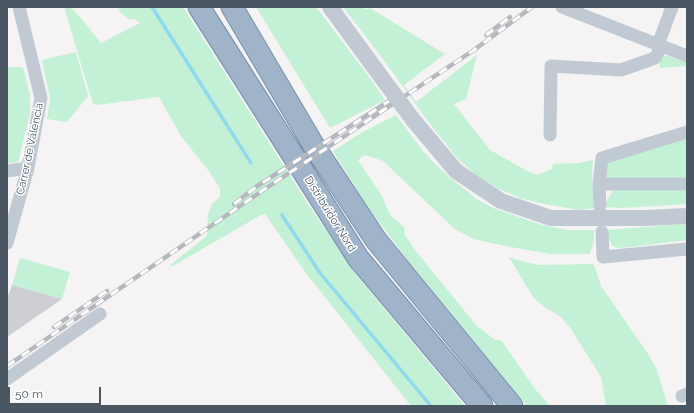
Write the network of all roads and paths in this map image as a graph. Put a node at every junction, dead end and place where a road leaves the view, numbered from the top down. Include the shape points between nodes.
1 (19, 7) edge
2 (199, 7) edge
3 (232, 7) edge
4 (330, 7) edge
5 (562, 7) edge
6 (672, 7) edge
7 (660, 46) junction
8 (687, 56) edge
9 (687, 132) edge
10 (550, 135) dead end
11 (28, 168) junction
12 (7, 171) edge
13 (599, 184) junction
14 (687, 184) edge
15 (600, 206) dead end
16 (687, 216) edge
17 (602, 232) dead end
18 (7, 243) edge
19 (687, 249) edge
20 (100, 314) dead end
21 (7, 379) edge
22 (512, 405) edge
23 (482, 406) edge

1 - 11 street, Carrer de València via 41,98
2 - 23 highway, Distribuïdor Nord via 358,258
3 - 22 highway via 314,146 376,240
4 - 16 street, bridge via 414,121 456,171 501,201 551,218
5 - 7 street
6 - 7 street
7 - 8 street
7 - 10 street via 655,58 621,70 551,66
9 - 13 street via 602,158
11 - 12 street
11 - 18 street, Carrer de València
13 - 14 street
13 - 15 street
17 - 19 street via 603,257
20 - 21 street

